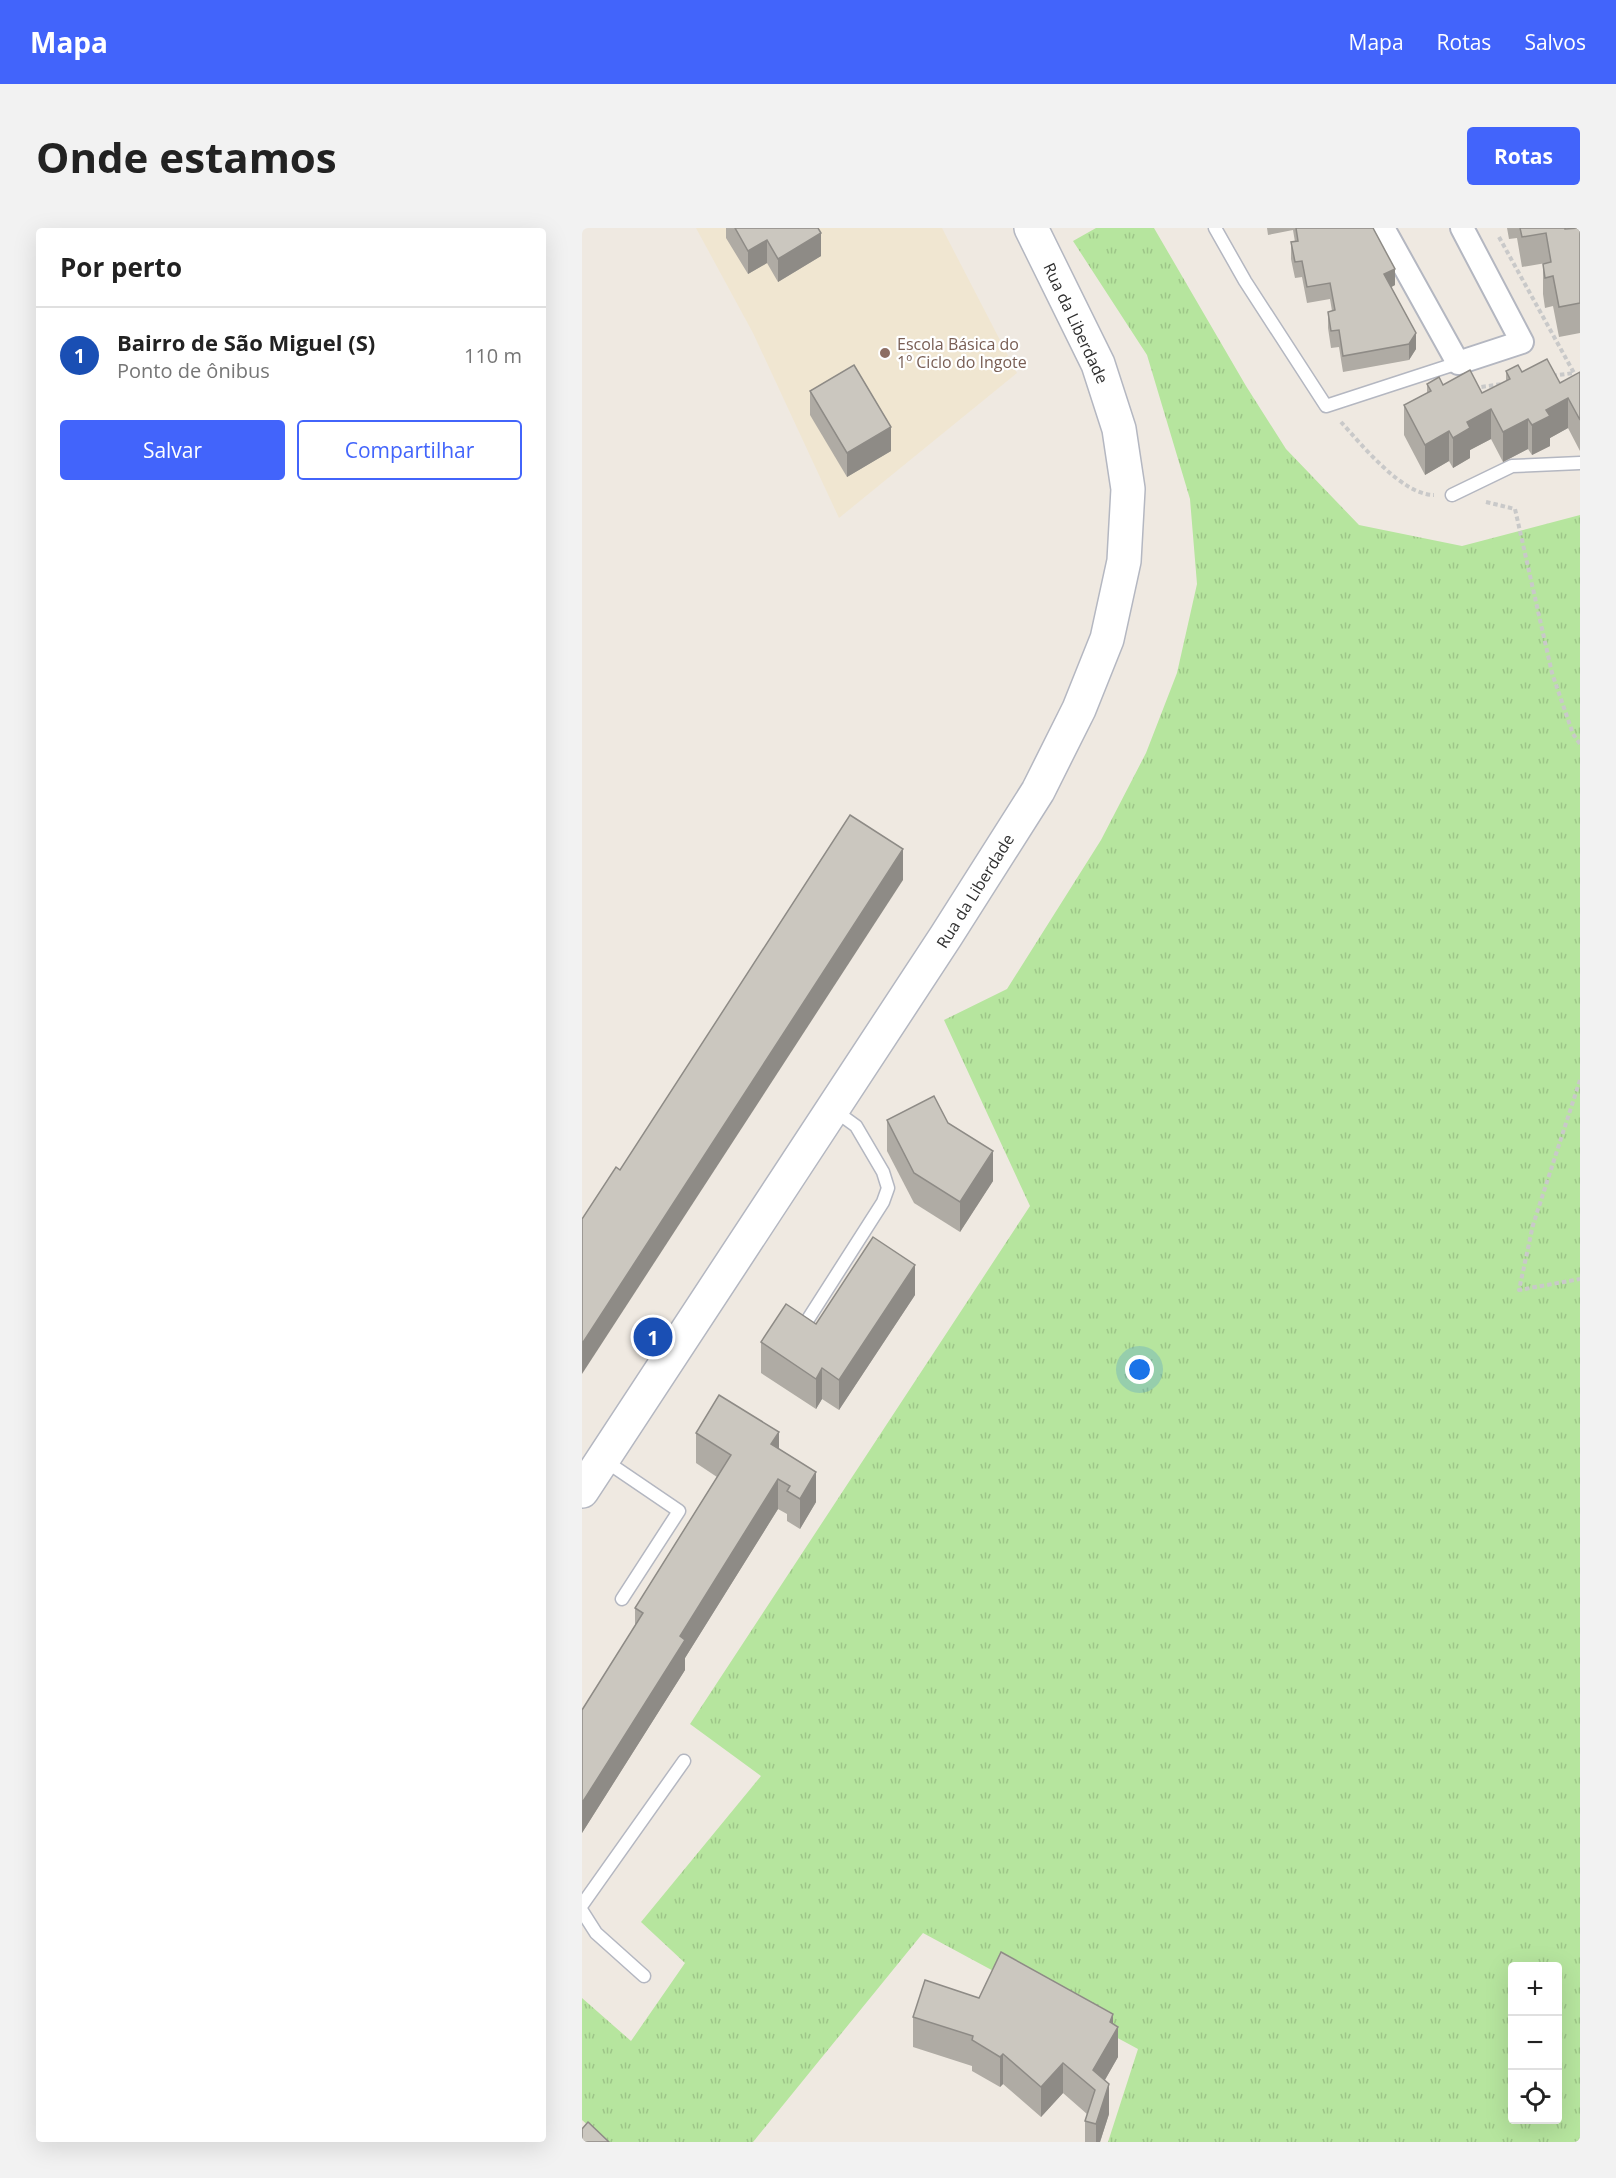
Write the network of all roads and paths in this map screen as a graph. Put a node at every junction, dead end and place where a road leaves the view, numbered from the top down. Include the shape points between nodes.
1 (1031, 228) edge
2 (1215, 228) edge
3 (1383, 228) edge
4 (1462, 228) edge
5 (1494, 228) edge
6 (1458, 363) junction
7 (1543, 378) edge
8 (1512, 382) edge
9 (1491, 385) junction
10 (1484, 387) dead end
11 (1492, 393) edge
12 (1326, 406) junction
13 (1580, 463) edge
14 (1452, 495) junction
15 (1580, 744) edge
16 (1580, 1080) edge
17 (832, 1109) junction
18 (1580, 1278) edge
19 (805, 1324) edge
20 (603, 1459) junction
21 (582, 1491) edge
22 (622, 1599) dead end
23 (684, 1761) dead end
24 (582, 1905) edge
25 (582, 1911) edge
26 (644, 1976) dead end

1 - 17 street, Rua da Liberdade via 1098,364 1119,429 1128,489 1124,561 1107,639 1079,710 1038,791
2 - 12 lane
3 - 6 street
4 - 6 street via 1522,342
5 - 7 path via 1574,373
6 - 12 lane
8 - 9 path
9 - 10 path
9 - 11 path
12 - 14 path via 1382,468 1424,495
13 - 14 lane via 1512,466
14 - 15 path via 1515,509 1552,673
16 - 18 path via 1533,1225 1519,1290
17 - 19 lane via 856,1126 888,1188 883,1202
17 - 20 street, Rua da Liberdade
20 - 21 street, Rua da Liberdade
20 - 22 lane via 679,1511
23 - 24 lane
25 - 26 lane via 597,1933

